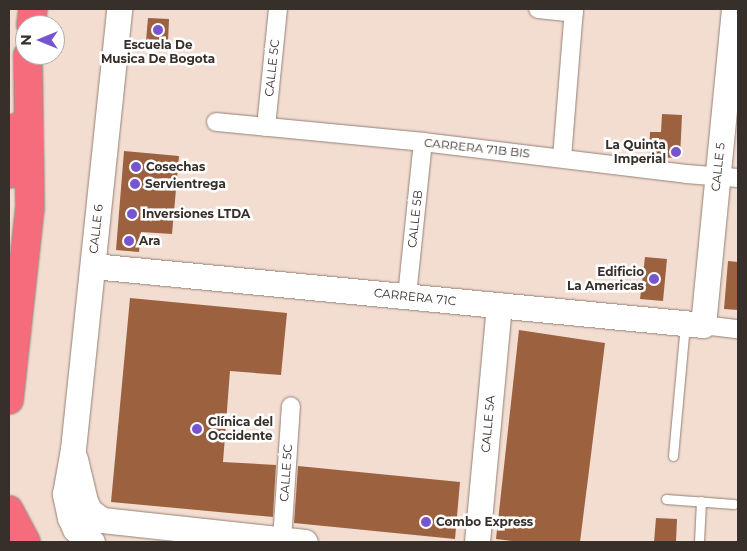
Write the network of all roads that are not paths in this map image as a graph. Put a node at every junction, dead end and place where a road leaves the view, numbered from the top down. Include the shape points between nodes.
1 (119, 9) edge
2 (278, 9) edge
3 (538, 9) edge
4 (542, 9) edge
5 (734, 9) edge
6 (574, 11) edge
7 (26, 65) edge
8 (28, 65) edge
9 (216, 122) dead end
10 (266, 127) junction
11 (422, 142) junction
12 (562, 158) junction
13 (9, 174) edge
14 (728, 178) edge
15 (93, 266) junction
16 (407, 296) junction
17 (499, 305) junction
18 (694, 324) junction
19 (738, 329) edge
20 (9, 400) edge
21 (290, 406) dead end
22 (73, 449) junction
23 (673, 456) dead end
24 (666, 499) dead end
25 (701, 501) junction
26 (734, 504) dead end
27 (9, 510) edge
28 (293, 541) edge
29 (26, 542) edge
30 (92, 542) edge
31 (477, 542) edge
32 (698, 542) edge

1 - 15 street, CALLE 6
2 - 10 street, CALLE 5C
3 - 4 street
4 - 6 street
5 - 14 street, CALLE 5
6 - 12 street
7 - 13 highway
8 - 20 highway via 30,207
9 - 10 street, CARRERA 71B BIS
10 - 11 street, CARRERA 71B BIS
11 - 12 street, CARRERA 71B BIS
11 - 16 street, CALLE 5B
12 - 14 street, CARRERA 71B BIS
14 - 18 street, CALLE 5
15 - 16 street, CARRERA 71C
15 - 22 street, CALLE 6
16 - 17 street, CARRERA 71C
17 - 18 street, CARRERA 71C
17 - 31 street, CALLE 5A
18 - 19 street, CARRERA 71C
18 - 23 lane
21 - 28 street, CALLE 5C
22 - 28 street via 85,501 89,510 102,520
22 - 30 street via 66,483 66,507 75,529
24 - 25 lane
25 - 26 lane
25 - 32 lane
27 - 29 highway

